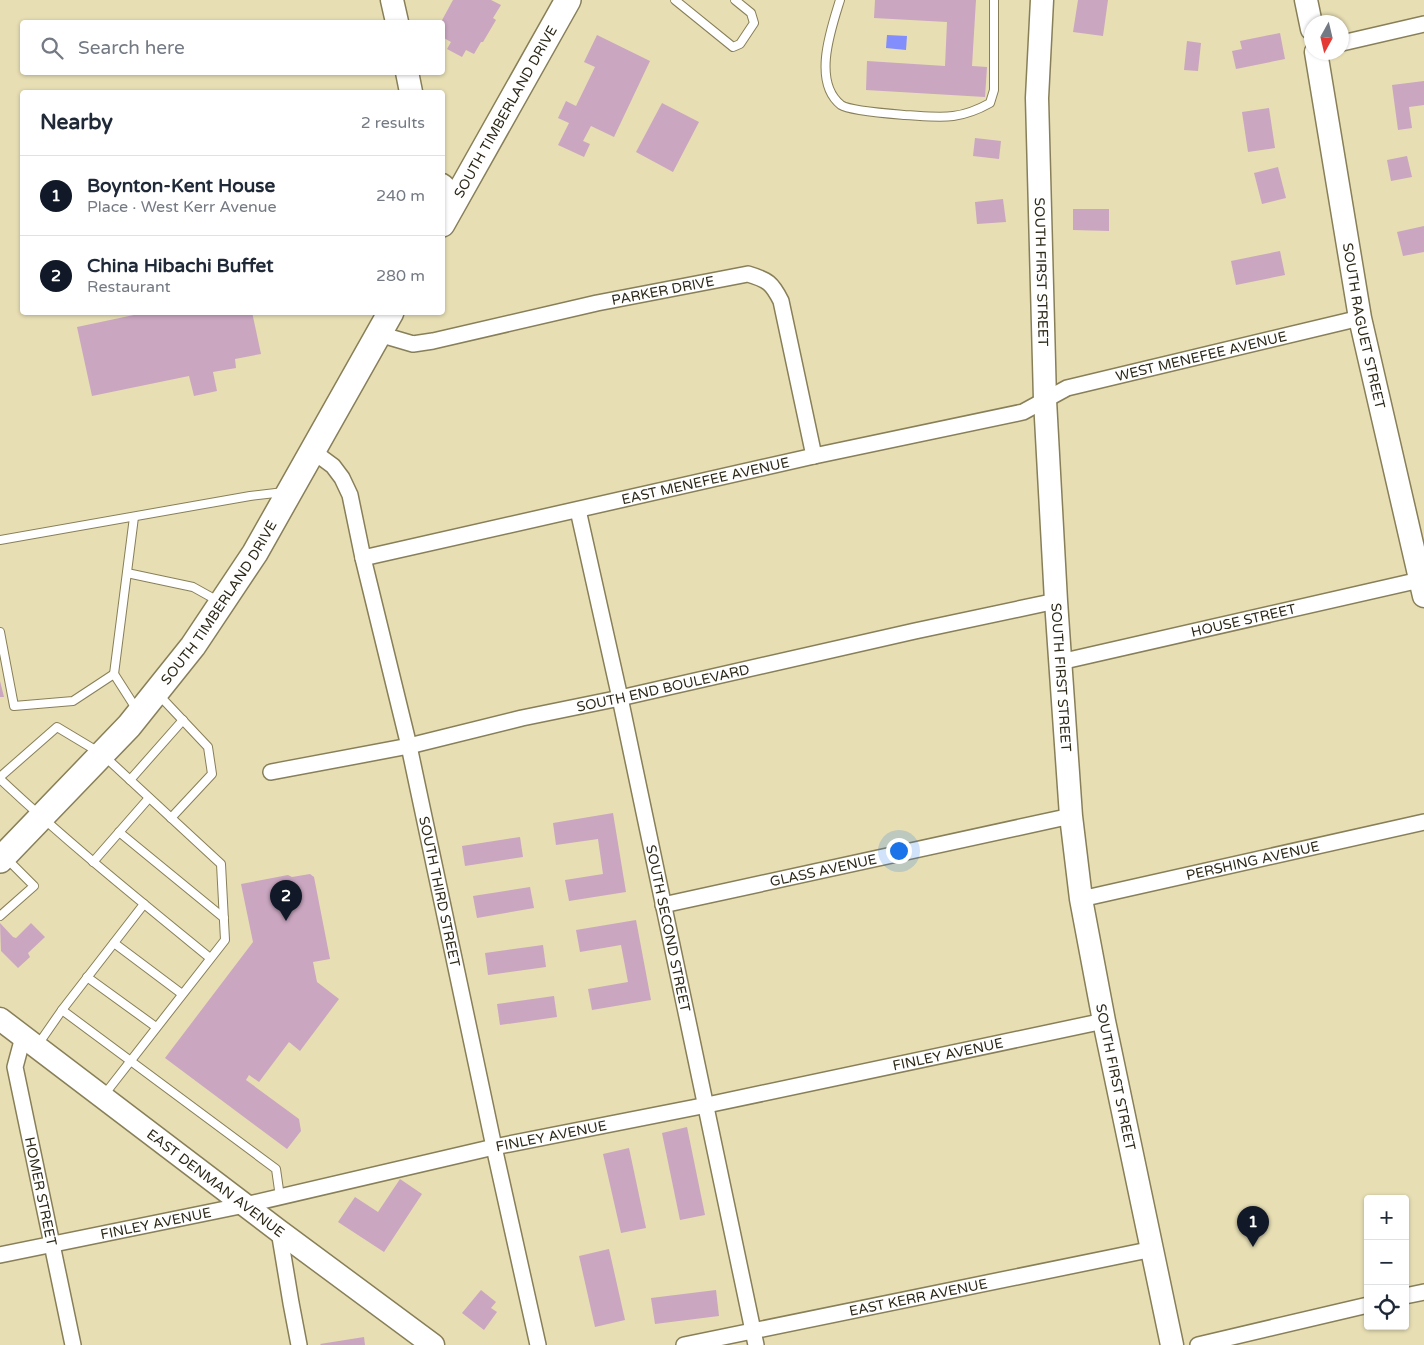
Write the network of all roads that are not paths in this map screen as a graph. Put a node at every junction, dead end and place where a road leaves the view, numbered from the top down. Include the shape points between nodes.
1 (392, 0) edge
2 (568, 0) edge
3 (675, 0) edge
4 (735, 0) edge
5 (840, 0) edge
6 (994, 0) edge
7 (1042, 0) edge
8 (1306, 0) edge
9 (1309, 15) edge
10 (397, 20) edge
11 (1424, 24) edge
12 (1349, 41) edge
13 (1317, 60) edge
14 (407, 75) edge
15 (410, 90) edge
16 (450, 192) edge
17 (445, 212) edge
18 (389, 315) edge
19 (1360, 318) junction
20 (379, 334) junction
21 (1045, 400) junction
22 (314, 452) junction
23 (814, 456) junction
24 (291, 491) junction
25 (578, 510) junction
26 (134, 517) junction
27 (0, 540) edge
28 (364, 558) junction
29 (127, 573) junction
30 (1423, 585) edge
31 (1056, 601) junction
32 (222, 604) junction
33 (0, 632) edge
34 (1060, 662) junction
35 (114, 674) junction
36 (156, 692) junction
37 (620, 698) junction
38 (139, 714) junction
39 (183, 720) junction
40 (409, 746) junction
41 (102, 754) junction
42 (272, 772) dead end
43 (0, 778) edge
44 (130, 780) junction
45 (149, 798) junction
46 (1071, 816) junction
47 (41, 818) junction
48 (171, 818) junction
49 (1424, 822) edge
50 (119, 832) junction
51 (2, 858) edge
52 (92, 862) junction
53 (1081, 899) junction
54 (144, 904) junction
55 (663, 905) junction
56 (0, 916) edge
57 (224, 918) junction
58 (114, 943) junction
59 (210, 958) junction
60 (87, 977) junction
61 (182, 994) junction
62 (62, 1010) junction
63 (0, 1019) edge
64 (1104, 1021) junction
65 (156, 1027) junction
66 (30, 1042) junction
67 (130, 1060) junction
68 (103, 1097) junction
69 (707, 1105) junction
70 (494, 1148) junction
71 (280, 1196) junction
72 (245, 1204) junction
73 (279, 1231) junction
74 (52, 1244) junction
75 (1153, 1249) junction
76 (0, 1255) edge
77 (1424, 1292) edge
78 (1409, 1295) edge
79 (1364, 1306) edge
80 (754, 1338) edge
81 (74, 1345) edge
82 (299, 1345) edge
83 (432, 1345) edge
84 (538, 1345) edge
85 (684, 1345) edge
86 (1172, 1345) edge
87 (1198, 1345) edge

1 - 10 street
2 - 16 main road, SOUTH TIMBERLAND DRIVE
3 - 4 lane via 733,47 740,44 754,23 751,13
5 - 6 lane via 830,32 825,72 830,91 842,106 877,113 953,118 990,103 994,90
7 - 21 street, SOUTH FIRST STREET via 1038,98
8 - 9 street
11 - 12 street
13 - 19 street, SOUTH RAGUET STREET
14 - 15 street
16 - 17 main road, SOUTH TIMBERLAND DRIVE
18 - 20 main road, SOUTH TIMBERLAND DRIVE
19 - 21 street, WEST MENEFEE AVENUE via 1067,388
19 - 30 street, SOUTH RAGUET STREET
20 - 22 main road, SOUTH TIMBERLAND DRIVE
20 - 23 street, PARKER DRIVE via 413,344 433,341 597,303 748,274 773,286 781,301
21 - 23 street, EAST MENEFEE AVENUE via 1023,412
21 - 31 street, SOUTH FIRST STREET
22 - 24 main road, SOUTH TIMBERLAND DRIVE
22 - 28 street, SOUTH THIRD STREET via 333,466 342,478 350,495
23 - 25 street, EAST MENEFEE AVENUE
24 - 26 lane
24 - 32 main road, SOUTH TIMBERLAND DRIVE
25 - 28 street, EAST MENEFEE AVENUE
25 - 37 street, SOUTH SECOND STREET
26 - 27 lane
26 - 29 lane
28 - 40 street, SOUTH THIRD STREET
29 - 32 lane via 193,587
29 - 35 lane
30 - 34 street, HOUSE STREET
31 - 34 street, SOUTH FIRST STREET
31 - 37 street, SOUTH END BOULEVARD
32 - 36 main road, SOUTH TIMBERLAND DRIVE
33 - 35 lane via 14,706 73,701
34 - 46 street, SOUTH FIRST STREET
35 - 38 lane
36 - 38 main road, SOUTH TIMBERLAND DRIVE
36 - 39 lane
37 - 40 street, SOUTH END BOULEVARD
37 - 55 street, SOUTH SECOND STREET
38 - 41 main road, SOUTH TIMBERLAND DRIVE
39 - 44 lane
39 - 48 lane via 208,747 212,774
40 - 42 street, SOUTH END BOULEVARD
40 - 70 street, SOUTH THIRD STREET
41 - 43 lane via 57,727
41 - 44 lane
41 - 47 main road, SOUTH TIMBERLAND DRIVE
43 - 47 lane
44 - 45 lane
45 - 48 lane
45 - 50 lane
46 - 53 street, SOUTH FIRST STREET
46 - 55 street, GLASS AVENUE
47 - 51 main road, SOUTH TIMBERLAND DRIVE
47 - 52 lane
48 - 57 lane via 221,864
49 - 53 street, PERSHING AVENUE
50 - 52 lane
50 - 57 lane
51 - 56 lane via 34,886
52 - 54 lane
53 - 64 street, SOUTH FIRST STREET
54 - 58 lane
54 - 59 lane
55 - 69 street, SOUTH SECOND STREET
57 - 59 lane via 225,940
58 - 60 lane
58 - 61 lane
59 - 61 lane
60 - 62 lane
60 - 65 lane
61 - 65 lane
62 - 66 lane
62 - 67 lane
63 - 66 street, EAST DENMAN AVENUE
64 - 69 street, FINLEY AVENUE
64 - 75 street, SOUTH FIRST STREET
65 - 67 lane
66 - 68 street, EAST DENMAN AVENUE
66 - 74 street, HOMER STREET via 14,1067
67 - 68 lane
67 - 71 lane via 276,1169
68 - 72 street, EAST DENMAN AVENUE
69 - 70 street, FINLEY AVENUE
69 - 80 street, SOUTH SECOND STREET
70 - 71 street, FINLEY AVENUE
70 - 84 street, SOUTH THIRD STREET
71 - 72 street, FINLEY AVENUE
72 - 73 street, EAST DENMAN AVENUE
72 - 74 street, FINLEY AVENUE
73 - 82 street
73 - 83 street, EAST DENMAN AVENUE
74 - 76 street, FINLEY AVENUE
74 - 81 street, HOMER STREET
75 - 80 street, EAST KERR AVENUE
75 - 86 street, SOUTH FIRST STREET
77 - 78 street
79 - 87 street
80 - 85 street, EAST KERR AVENUE

